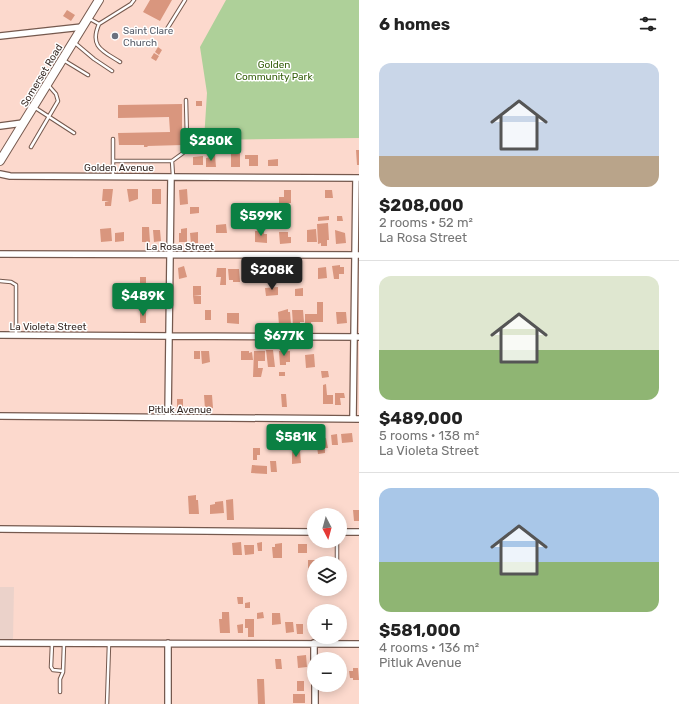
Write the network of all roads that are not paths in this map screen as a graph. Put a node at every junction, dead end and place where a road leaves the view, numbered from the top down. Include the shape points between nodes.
1 (99, 0) edge
2 (134, 0) edge
3 (185, 0) edge
4 (88, 18) junction
5 (99, 24) junction
6 (82, 27) junction
7 (167, 29) dead end
8 (0, 36) edge
9 (73, 42) junction
10 (62, 59) junction
11 (120, 62) dead end
12 (112, 71) dead end
13 (88, 75) dead end
14 (47, 84) junction
15 (186, 100) dead end
16 (33, 107) junction
17 (49, 117) junction
18 (23, 123) junction
19 (0, 126) edge
20 (74, 133) dead end
21 (113, 139) dead end
22 (32, 147) dead end
23 (0, 161) edge
24 (113, 161) junction
25 (172, 161) junction
26 (0, 174) edge
27 (113, 176) junction
28 (172, 177) junction
29 (357, 178) edge
30 (0, 254) edge
31 (170, 254) junction
32 (357, 255) edge
33 (0, 281) edge
34 (0, 335) edge
35 (16, 335) junction
36 (169, 336) junction
37 (356, 337) edge
38 (0, 416) edge
39 (168, 417) junction
40 (356, 419) edge
41 (0, 529) edge
42 (307, 532) edge
43 (347, 532) edge
44 (359, 532) edge
45 (0, 643) edge
46 (52, 643) junction
47 (64, 643) junction
48 (109, 643) junction
49 (168, 643) junction
50 (307, 643) edge
51 (347, 644) edge
52 (359, 644) edge
53 (63, 671) junction
54 (60, 692) dead end
55 (315, 692) edge
56 (107, 704) edge
57 (168, 704) edge
58 (315, 704) edge

1 - 4 main road, Somerset Road
2 - 5 lane
3 - 7 lane
4 - 5 lane
4 - 6 main road, Somerset Road
5 - 11 lane via 94,35 95,41 100,49
6 - 8 street
6 - 9 main road, Somerset Road
9 - 10 main road, Somerset Road
9 - 12 lane
10 - 13 lane
10 - 14 main road, Somerset Road
14 - 16 main road, Somerset Road
14 - 17 lane via 56,94 58,101
15 - 25 lane via 187,139 183,153
16 - 17 lane
16 - 18 main road, Somerset Road
17 - 20 lane
17 - 22 lane
18 - 19 street
18 - 23 main road, Somerset Road
21 - 24 lane
24 - 25 lane
24 - 27 lane
25 - 28 lane
26 - 27 street, Golden Avenue
27 - 28 street, Golden Avenue
28 - 29 street, Golden Avenue
28 - 31 street
29 - 32 street
30 - 31 street, La Rosa Street
31 - 32 street, La Rosa Street
31 - 36 street
32 - 37 street
33 - 35 lane via 16,284
34 - 35 street, La Violeta Street
35 - 36 street, La Violeta Street
36 - 37 street, La Violeta Street
36 - 39 street
37 - 40 street
38 - 39 street, Pitluk Avenue
39 - 40 street, Pitluk Avenue
41 - 42 street
43 - 44 street
45 - 46 street
46 - 47 street
46 - 53 lane via 51,667 53,670
47 - 48 street
47 - 53 lane
48 - 49 street
48 - 56 lane
49 - 50 street
49 - 57 street
51 - 52 street
53 - 54 lane
55 - 58 street

